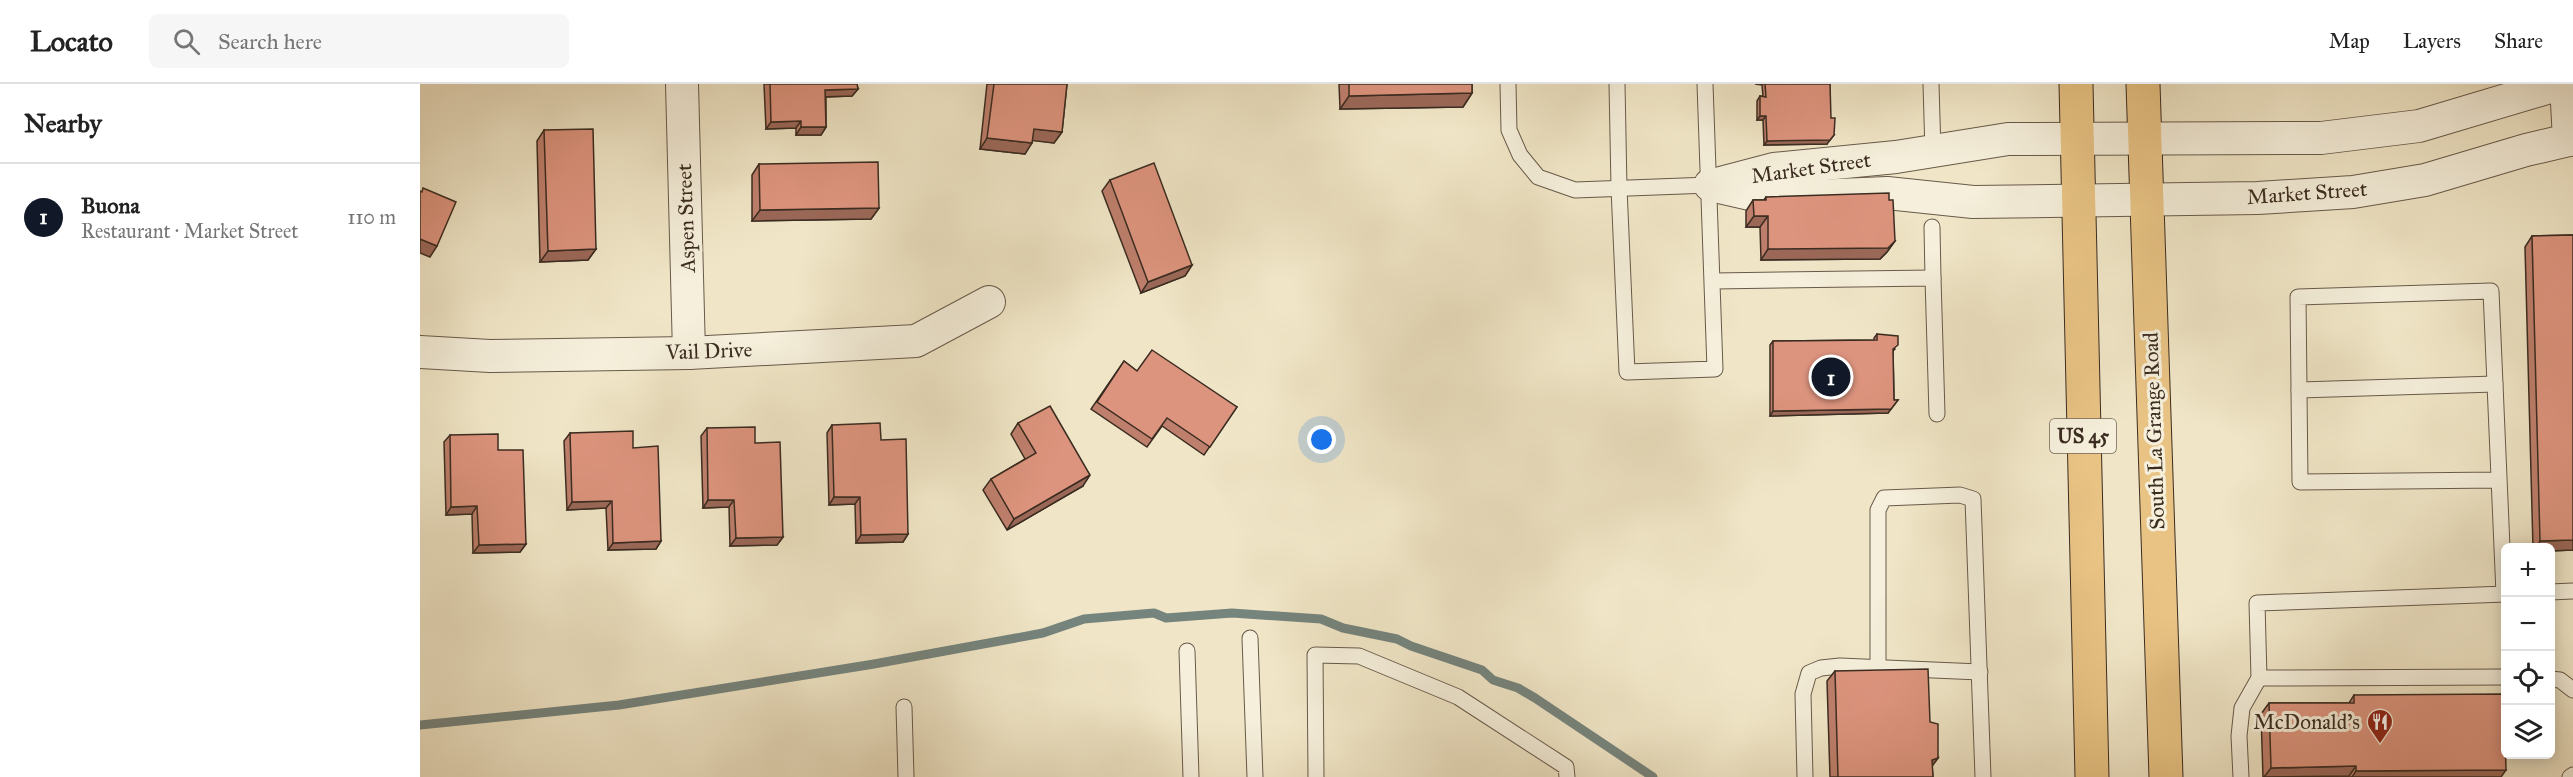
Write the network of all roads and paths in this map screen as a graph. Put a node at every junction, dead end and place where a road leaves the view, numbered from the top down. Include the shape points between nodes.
1 (682, 84) edge
2 (1508, 84) edge
3 (1617, 84) edge
4 (1705, 84) edge
5 (1931, 84) edge
6 (2076, 84) edge
7 (2143, 84) edge
8 (2560, 84) edge
9 (2566, 84) edge
10 (2077, 139) junction
11 (2145, 139) junction
12 (2571, 140) edge
13 (1933, 152) junction
14 (1710, 185) junction
15 (1619, 188) junction
16 (2146, 199) junction
17 (2078, 200) junction
18 (1932, 227) dead end
19 (1933, 278) junction
20 (1714, 281) junction
21 (989, 302) dead end
22 (420, 352) edge
23 (689, 352) junction
24 (2495, 384) junction
25 (2299, 390) junction
26 (1937, 414) dead end
27 (2499, 480) junction
28 (2502, 543) edge
29 (2573, 591) edge
30 (2555, 592) edge
31 (2501, 594) edge
32 (1250, 638) dead end
33 (1187, 651) dead end
34 (1878, 668) junction
35 (1980, 672) junction
36 (2501, 677) edge
37 (2259, 678) junction
38 (2555, 680) edge
39 (2573, 690) edge
40 (904, 707) dead end
41 (906, 777) edge
42 (1191, 777) edge
43 (1254, 777) edge
44 (1316, 777) edge
45 (1567, 777) edge
46 (1805, 777) edge
47 (1983, 777) edge
48 (2092, 777) edge
49 (2166, 777) edge
50 (2241, 777) edge

1 - 23 street, Aspen Street
2 - 15 lane via 1509,130 1520,155 1538,177 1575,190
3 - 15 lane
4 - 14 lane
5 - 13 lane
6 - 10 main road, US 45
7 - 11 main road, South La Grange Road
8 - 11 street, Market Street via 2420,126 2321,138
9 - 12 street
10 - 11 street, Market Street
10 - 13 street, Market Street via 2008,139
10 - 17 main road, US 45
11 - 16 main road, South La Grange Road
12 - 16 street, Market Street via 2425,180 2354,192
13 - 14 street, Market Street via 1774,169
14 - 15 lane
14 - 17 street, Market Street via 1767,198 1887,194 1973,202
14 - 20 lane
15 - 20 lane via 1627,372 1715,369
16 - 17 street, Market Street
16 - 49 main road, South La Grange Road
17 - 48 main road, US 45
18 - 19 lane
19 - 20 lane
19 - 26 lane
21 - 23 street, Vail Drive via 916,341
22 - 23 street, Vail Drive via 489,356
24 - 25 lane
24 - 25 lane via 2491,291 2298,297
24 - 27 lane
25 - 27 lane via 2300,482
27 - 28 lane
29 - 30 lane
31 - 37 lane via 2257,603
32 - 43 lane
33 - 42 lane
34 - 35 lane
34 - 35 lane via 1878,510 1884,498 1960,495 1973,499
34 - 46 lane via 1831,667 1809,673 1803,694
35 - 47 lane
36 - 37 lane
37 - 50 lane via 2242,708
38 - 39 lane
40 - 41 lane
44 - 45 lane via 1315,655 1359,656 1458,698 1566,767

